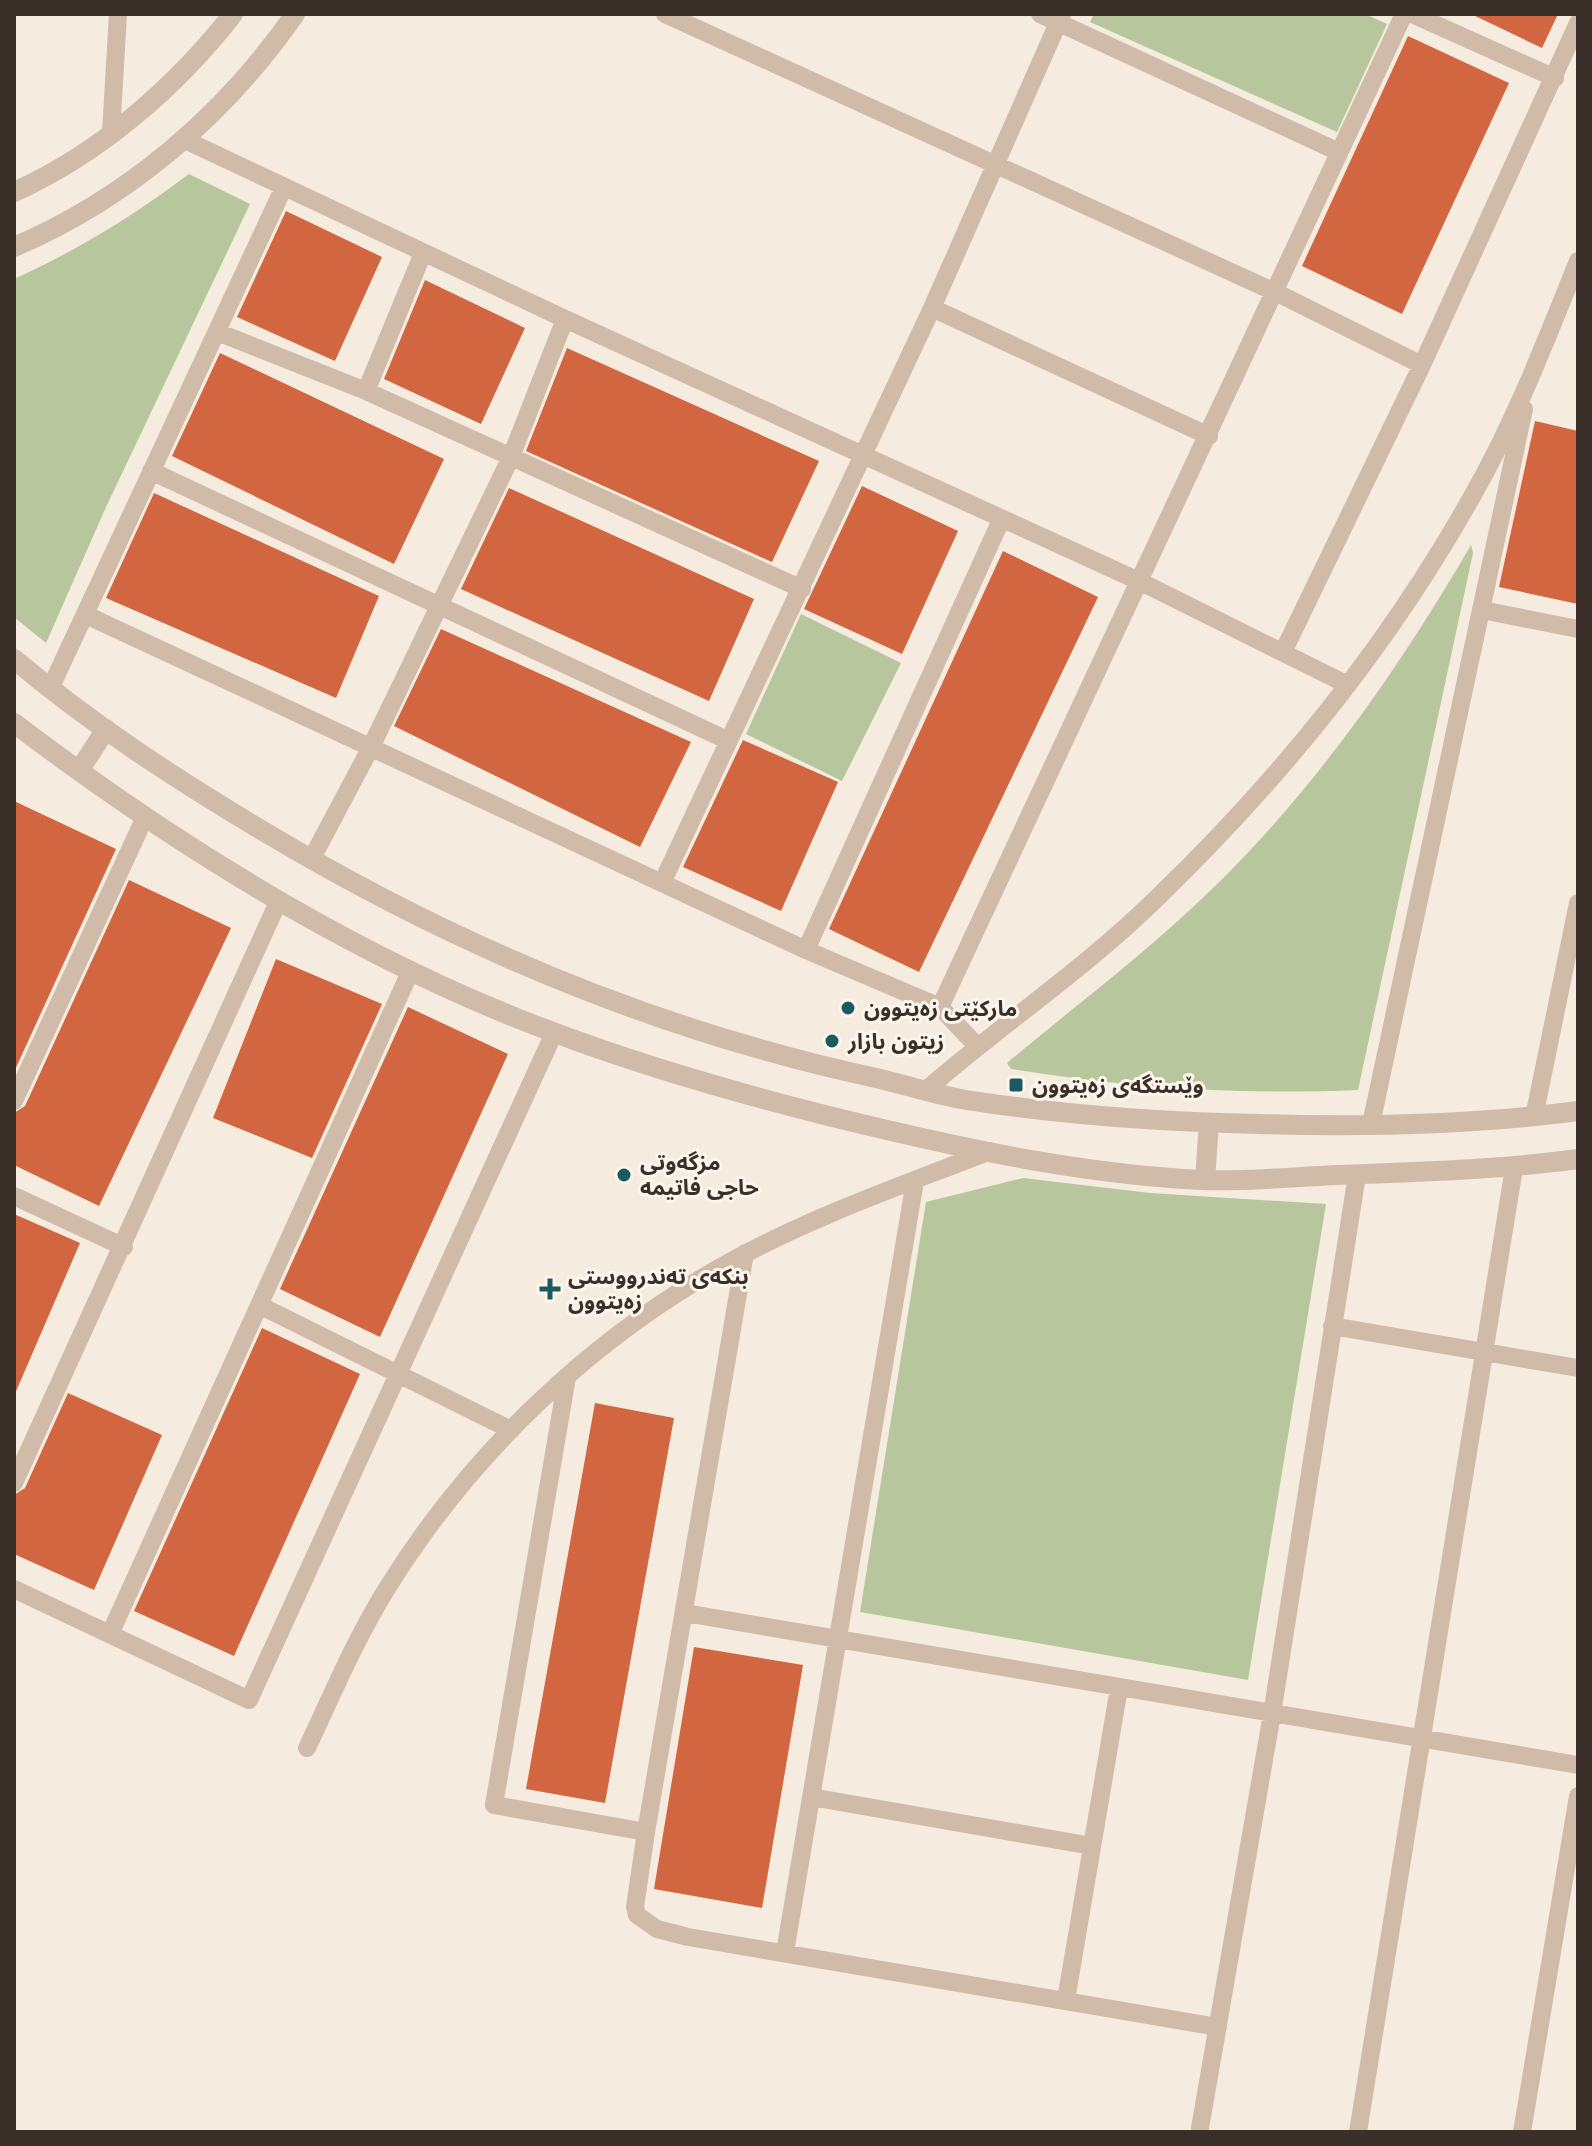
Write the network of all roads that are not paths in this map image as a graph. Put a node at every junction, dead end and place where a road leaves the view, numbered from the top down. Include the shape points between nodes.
1 (118, 14) edge
2 (233, 14) edge
3 (295, 14) edge
4 (665, 14) edge
5 (1040, 14) edge
6 (1404, 14) edge
7 (1412, 14) edge
8 (1060, 18) edge
9 (1578, 23) edge
10 (1555, 78) junction
11 (111, 133) junction
12 (183, 139) junction
13 (1339, 152) junction
14 (995, 164) junction
15 (284, 187) junction
16 (14, 192) edge
17 (14, 247) edge
18 (423, 253) junction
19 (1578, 261) edge
20 (1275, 292) junction
21 (932, 308) junction
22 (565, 319) junction
23 (217, 332) junction
24 (1422, 365) junction
25 (1531, 379) junction
26 (366, 391) junction
27 (1209, 436) junction
28 (861, 454) junction
29 (511, 457) junction
30 (151, 471) junction
31 (1001, 520) junction
32 (1141, 582) junction
33 (802, 589) junction
34 (439, 605) junction
35 (1482, 610) junction
36 (86, 615) junction
37 (1578, 629) edge
38 (1284, 650) junction
39 (14, 659) edge
40 (1348, 685) junction
41 (50, 689) junction
42 (14, 724) edge
43 (106, 729) junction
44 (729, 741) junction
45 (371, 747) junction
46 (79, 771) junction
47 (145, 817) junction
48 (311, 860) junction
49 (662, 883) junction
50 (279, 900) junction
51 (1578, 903) edge
52 (806, 950) junction
53 (411, 970) junction
54 (940, 1007) junction
55 (554, 1033) junction
56 (977, 1046) junction
57 (926, 1090) junction
58 (14, 1101) edge
59 (1578, 1111) edge
60 (1534, 1117) junction
61 (1209, 1123) junction
62 (1371, 1124) junction
63 (990, 1151) junction
64 (1578, 1159) edge
65 (1514, 1168) junction
66 (1357, 1175) junction
67 (1205, 1180) junction
68 (915, 1181) junction
69 (14, 1196) edge
70 (124, 1247) junction
71 (745, 1253) junction
72 (259, 1305) junction
73 (1332, 1326) junction
74 (1485, 1353) junction
75 (1578, 1368) edge
76 (397, 1373) junction
77 (567, 1377) junction
78 (511, 1430) junction
79 (14, 1483) edge
80 (14, 1589) edge
81 (685, 1613) junction
82 (110, 1634) junction
83 (838, 1639) junction
84 (1119, 1688) junction
85 (1272, 1714) junction
86 (1424, 1737) junction
87 (307, 1748) dead end
88 (1578, 1765) edge
89 (1578, 1796) edge
90 (811, 1797) junction
91 (646, 1832) junction
92 (1092, 1846) junction
93 (1574, 1851) edge
94 (785, 1952) junction
95 (1066, 2000) junction
96 (1218, 2027) junction
97 (1200, 2128) dead end
98 (1358, 2132) edge
99 (1522, 2132) edge

1 - 11 street
2 - 11 street via 187,68
3 - 12 street via 244,80
4 - 14 street
5 - 8 street
6 - 13 street
7 - 10 street
8 - 13 street
8 - 14 street
9 - 10 street
10 - 24 street
11 - 16 street
12 - 15 street
12 - 17 street via 79,215
13 - 20 street
14 - 20 street
14 - 21 street
15 - 18 street
15 - 23 street
18 - 22 street
18 - 26 street
19 - 25 street
20 - 24 street
20 - 27 street
21 - 27 street
21 - 28 street
22 - 28 street
22 - 29 street
23 - 26 street
23 - 30 street
24 - 38 street
25 - 35 street
25 - 40 street via 1474,493
26 - 29 street
27 - 32 street
28 - 31 street
28 - 33 street
29 - 33 street
29 - 34 street
30 - 34 street
30 - 36 street
31 - 32 street
31 - 52 street
32 - 38 street
32 - 54 street
33 - 44 street
34 - 44 street
34 - 45 street
35 - 37 street
35 - 62 street
36 - 41 street
36 - 45 street
38 - 40 street
39 - 41 street
40 - 56 street via 1223,832 1158,898 1086,964
41 - 43 street
42 - 46 street
43 - 46 street
43 - 48 street
44 - 49 street
45 - 48 street
45 - 49 street
46 - 47 street
47 - 50 street
47 - 58 street
48 - 57 street via 402,910 641,1013 777,1057
49 - 52 street
50 - 53 street
50 - 70 street
51 - 60 street
52 - 54 street
53 - 55 street
53 - 72 street
54 - 56 street
55 - 63 street via 757,1099
55 - 76 street
56 - 57 street
57 - 61 street via 962,1100 1134,1121
59 - 60 street
60 - 62 street
61 - 62 street
61 - 67 street
63 - 67 street
63 - 68 street
64 - 65 street
65 - 66 street
65 - 74 street
66 - 67 street
66 - 73 street
68 - 71 street
68 - 83 street
69 - 70 street
70 - 79 street
71 - 77 street via 625,1330
71 - 81 street
72 - 76 street
72 - 82 street
73 - 74 street
73 - 85 street
74 - 75 street
74 - 86 street
76 - 78 street
76 - 82 street via 249,1700
77 - 78 street
77 - 91 street via 494,1805
78 - 87 street via 429,1526 385,1591
80 - 82 street
81 - 83 street
81 - 91 street
83 - 84 street
83 - 90 street
84 - 85 street
84 - 92 street
85 - 86 street
85 - 96 street
86 - 88 street
86 - 98 street
89 - 93 street
90 - 92 street
90 - 94 street
91 - 94 street via 635,1907 643,1922 688,1937
92 - 95 street
93 - 99 street
94 - 95 street
95 - 96 street
96 - 97 street

